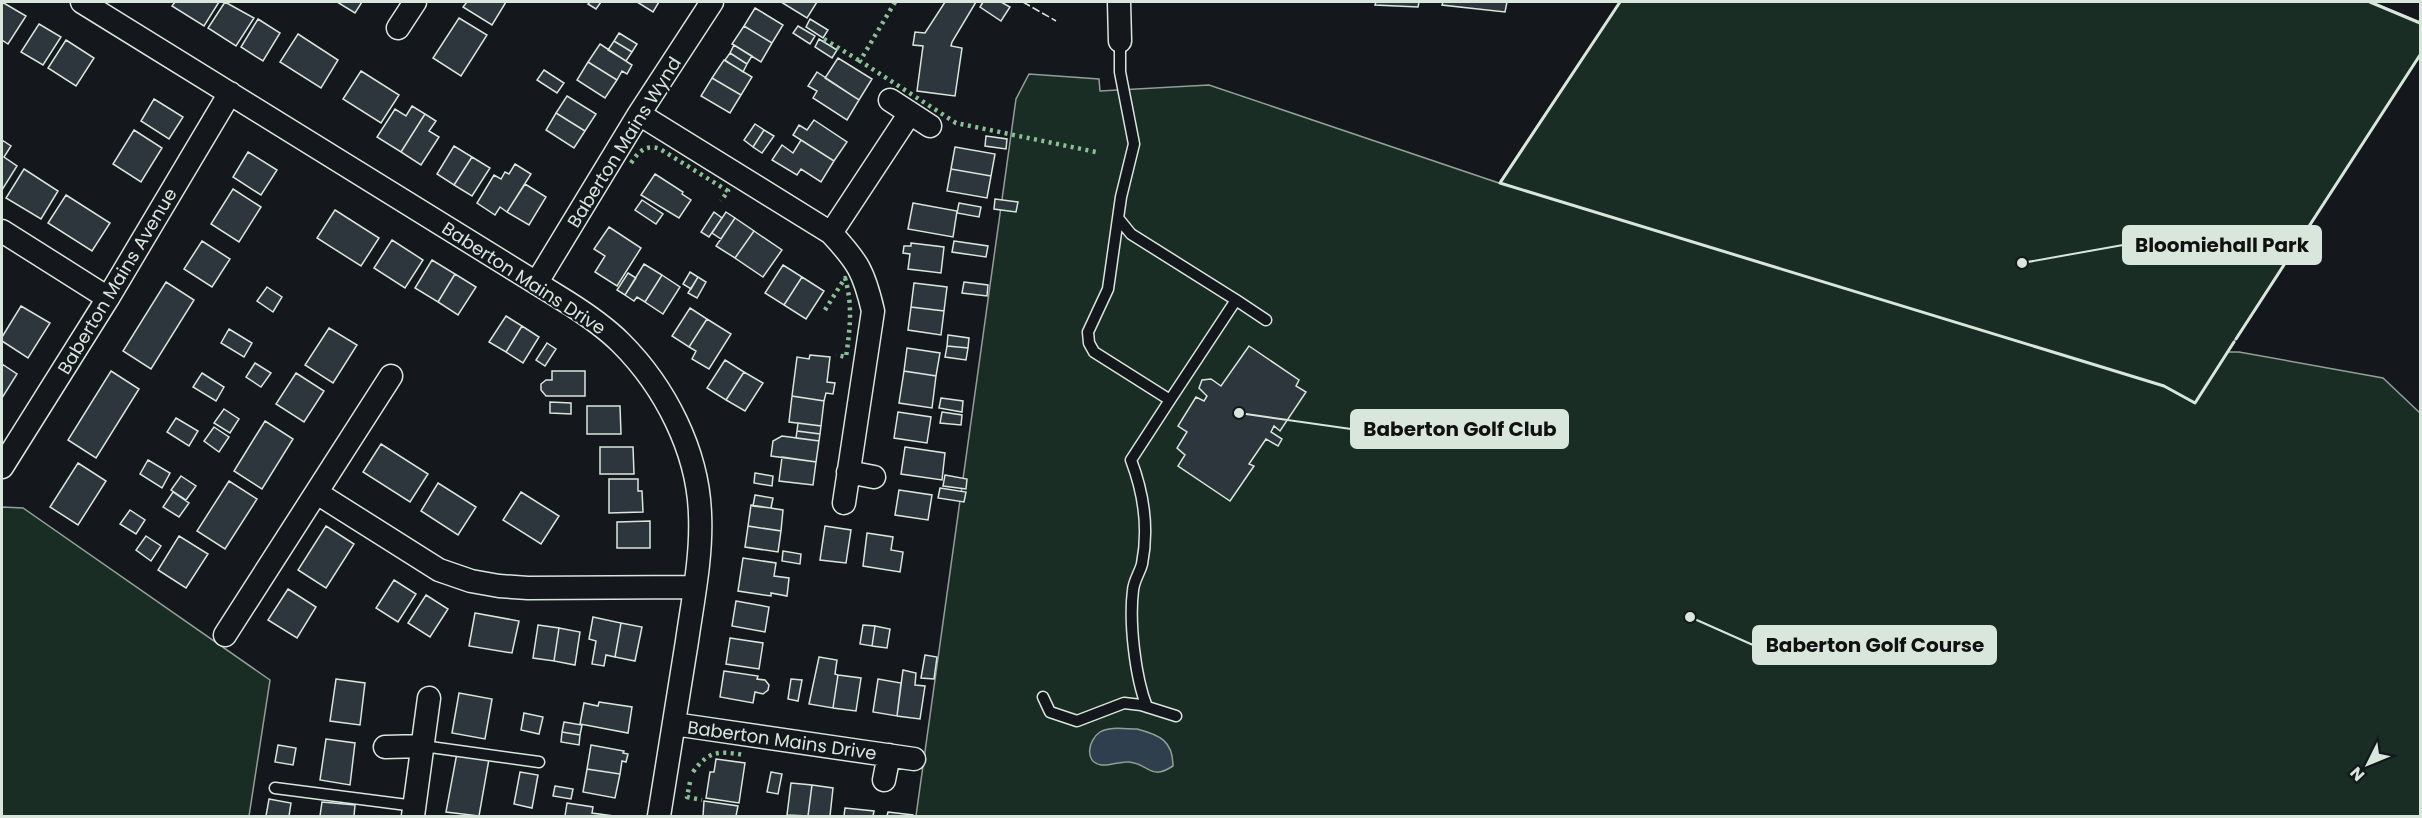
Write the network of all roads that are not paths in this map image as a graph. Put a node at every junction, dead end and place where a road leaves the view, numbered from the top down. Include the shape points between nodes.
1 (82, 2) edge
2 (415, 2) edge
3 (712, 2) edge
4 (1119, 2) edge
5 (398, 28) dead end
6 (1120, 41) joint
7 (230, 93) junction
8 (890, 100) dead end
9 (910, 113) junction
10 (639, 114) junction
11 (930, 126) dead end
12 (1118, 218) junction
13 (2, 231) edge
14 (831, 233) junction
15 (537, 282) junction
16 (108, 298) junction
17 (1236, 300) junction
18 (1266, 320) dead end
19 (391, 376) dead end
20 (1170, 399) junction
21 (2, 468) edge
22 (848, 472) junction
23 (874, 477) dead end
24 (317, 493) junction
25 (844, 503) dead end
26 (695, 586) junction
27 (225, 635) dead end
28 (1139, 687) junction
29 (1043, 697) dead end
30 (429, 698) dead end
31 (1124, 703) junction
32 (1148, 707) junction
33 (1176, 716) dead end
34 (674, 724) junction
35 (423, 746) junction
36 (386, 747) dead end
37 (889, 755) junction
38 (914, 759) dead end
39 (539, 762) dead end
40 (885, 780) dead end
41 (275, 788) dead end
42 (414, 811) edge
43 (659, 816) edge

1 - 7 street, Baberton Mains Drive
2 - 5 street
3 - 10 street, Baberton Mains Wynd
4 - 6 street
6 - 12 lane via 1120,72 1134,144
7 - 15 street, Baberton Mains Drive
7 - 16 street, Baberton Mains Avenue
8 - 9 street
9 - 11 street
9 - 14 street
10 - 14 street
10 - 15 street, Baberton Mains Wynd
12 - 17 lane via 1131,234
12 - 20 lane via 1108,289 1088,332 1089,343 1094,352
13 - 16 street
14 - 22 street via 854,258 867,284 873,311
15 - 26 street, Baberton Mains Drive via 594,319 621,343 652,379 673,414 697,482 700,538
16 - 21 street, Baberton Mains Avenue
17 - 18 lane
17 - 20 lane
19 - 24 street via 388,402
20 - 28 lane via 1131,460 1145,519 1132,606
22 - 23 street
22 - 25 street
24 - 26 street via 439,570 471,581 528,588
24 - 27 street
26 - 34 street, Baberton Mains Drive
28 - 31 lane
28 - 32 lane
29 - 31 lane via 1050,712 1077,721
30 - 35 street
31 - 32 lane
32 - 33 lane
34 - 37 street, Baberton Mains Drive
34 - 43 street, Baberton Mains Drive
35 - 36 street
35 - 39 lane
35 - 42 street
37 - 38 street, Baberton Mains Drive
37 - 40 street, Baberton Mains Drive
41 - 42 lane

